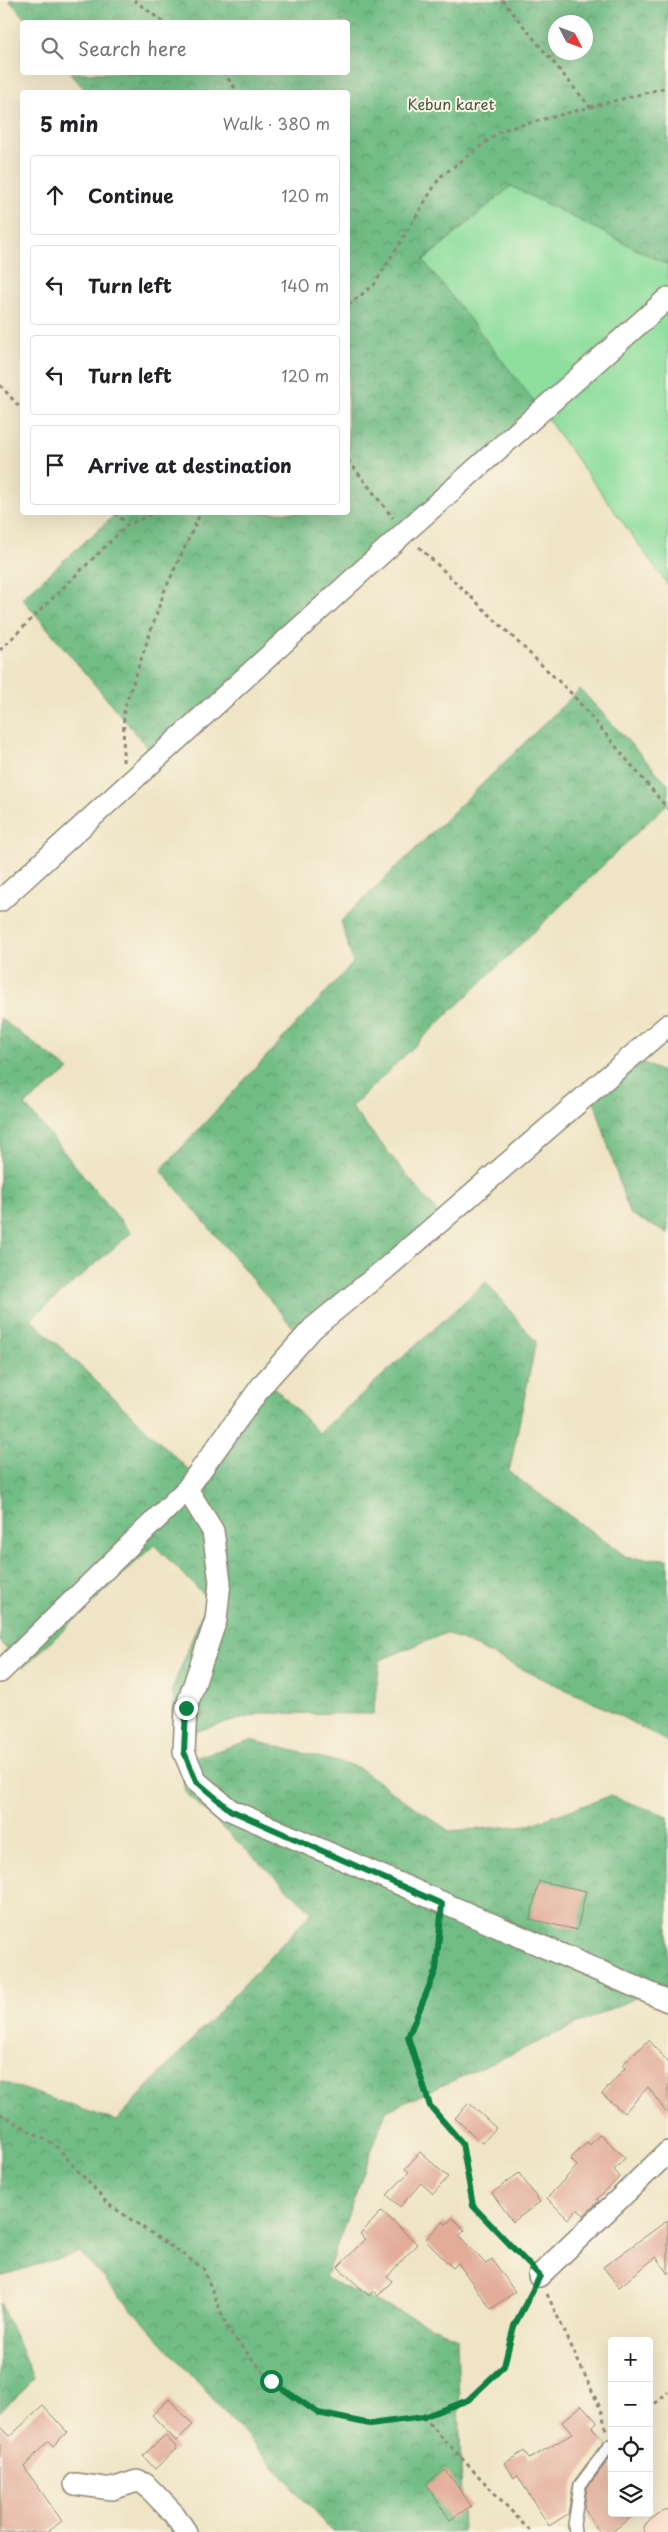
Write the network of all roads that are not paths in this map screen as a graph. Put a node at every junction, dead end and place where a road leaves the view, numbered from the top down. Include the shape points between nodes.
1 (668, 298) edge
2 (0, 901) edge
3 (668, 1025) edge
4 (187, 1489) junction
5 (0, 1672) edge
6 (668, 2001) edge
7 (668, 2152) edge
8 (540, 2276) road end
9 (608, 2448) edge
10 (75, 2484) dead end
11 (668, 2525) edge
12 (186, 2532) edge
13 (575, 2532) edge
14 (658, 2532) edge

1 - 2 street via 405,532
3 - 4 street via 313,1328 263,1384
4 - 5 street
4 - 6 street via 213,1531 220,1582 216,1620 186,1708 184,1752 196,1781 230,1810
7 - 8 street
9 - 13 lane via 580,2485
10 - 12 street via 112,2490 136,2481 145,2484 174,2514
11 - 14 street

